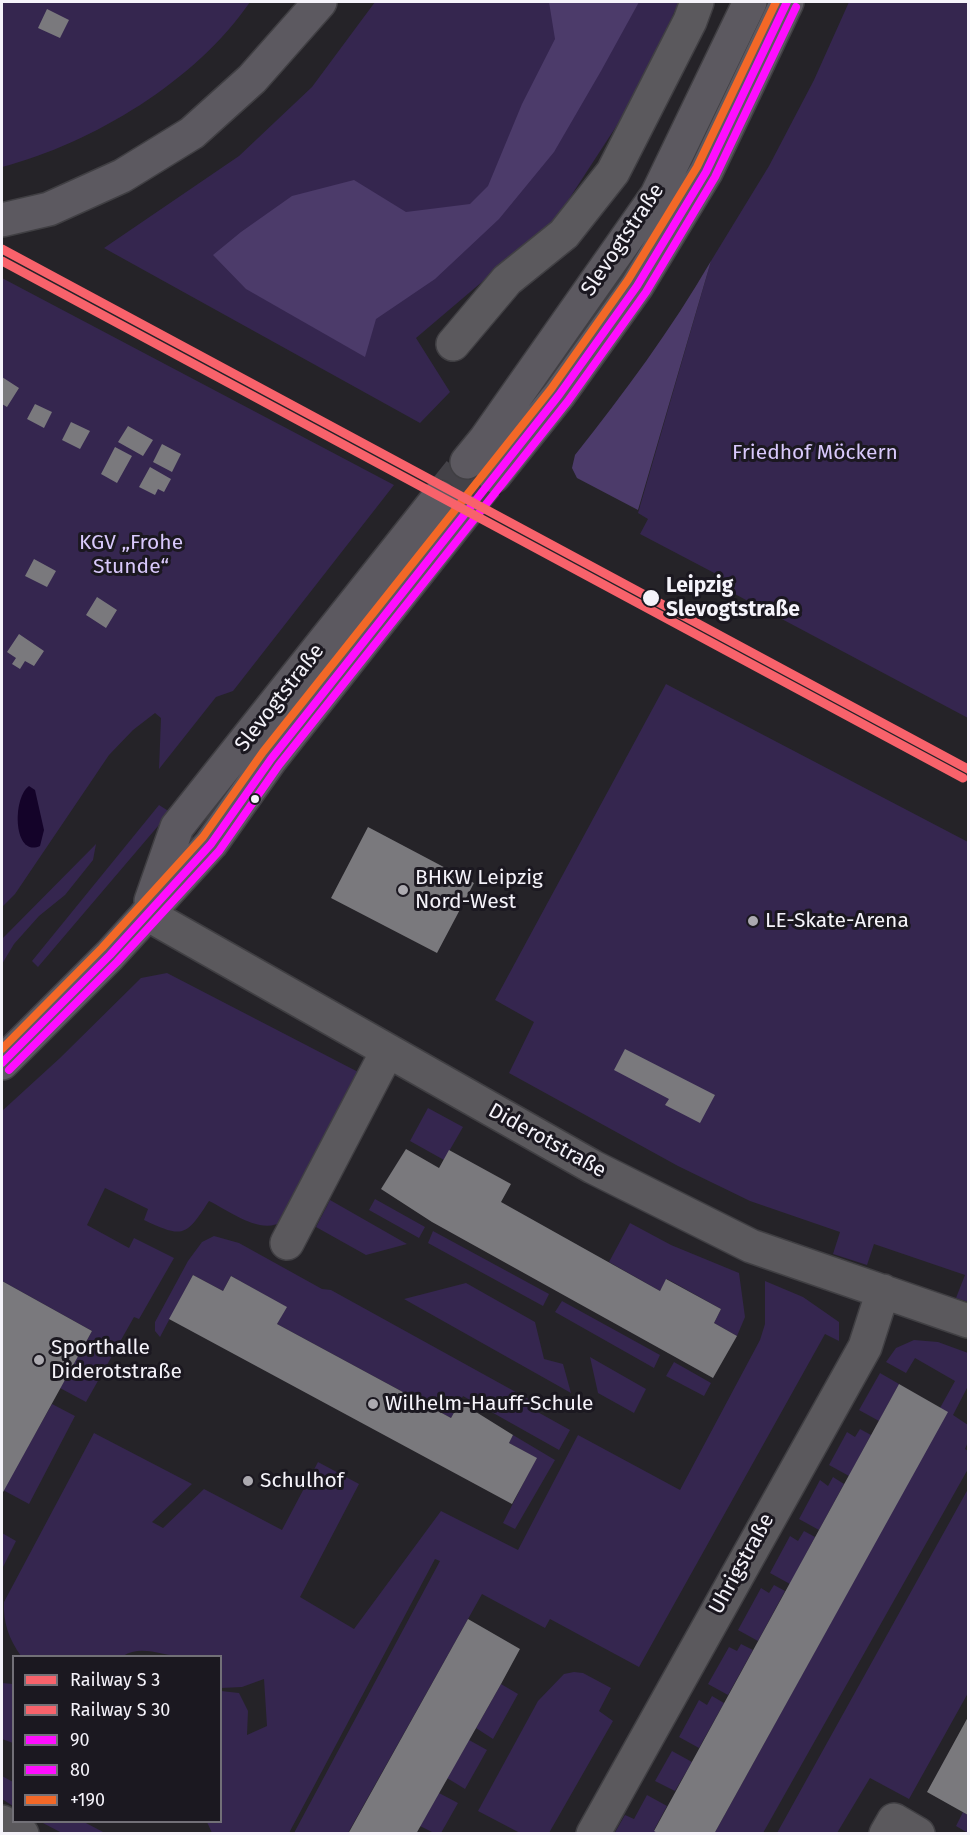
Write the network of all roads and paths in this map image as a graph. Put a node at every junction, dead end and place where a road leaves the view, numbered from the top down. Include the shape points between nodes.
1 (698, 2) edge
2 (750, 2) edge
3 (787, 2) edge
4 (315, 5) edge
5 (2, 220) edge
6 (453, 344) dead end
7 (453, 504) tunnel mouth
8 (147, 914) junction
9 (387, 1052) junction
10 (2, 1063) edge
11 (287, 1243) dead end
12 (883, 1292) junction
13 (969, 1322) edge
14 (2, 1822) edge
15 (22, 1833) edge
16 (593, 1833) edge
17 (886, 1833) edge
18 (918, 1833) edge

1 - 6 street via 613,172 564,234 507,280
2 - 3 main road, Slevogtstraße via 657,195 484,440 480,469 559,395 637,286 706,172
4 - 5 main road via 252,80 192,133 122,176 49,209
7 - 8 main road, Slevogtstraße via 211,844
8 - 9 street, Diderotstraße
8 - 10 main road, Slevogtstraße
9 - 11 street
9 - 12 street, Diderotstraße via 593,1167 751,1246
12 - 13 street, Diderotstraße
12 - 16 street, Uhrigstraße via 865,1347
14 - 15 street
17 - 18 street via 894,1820

